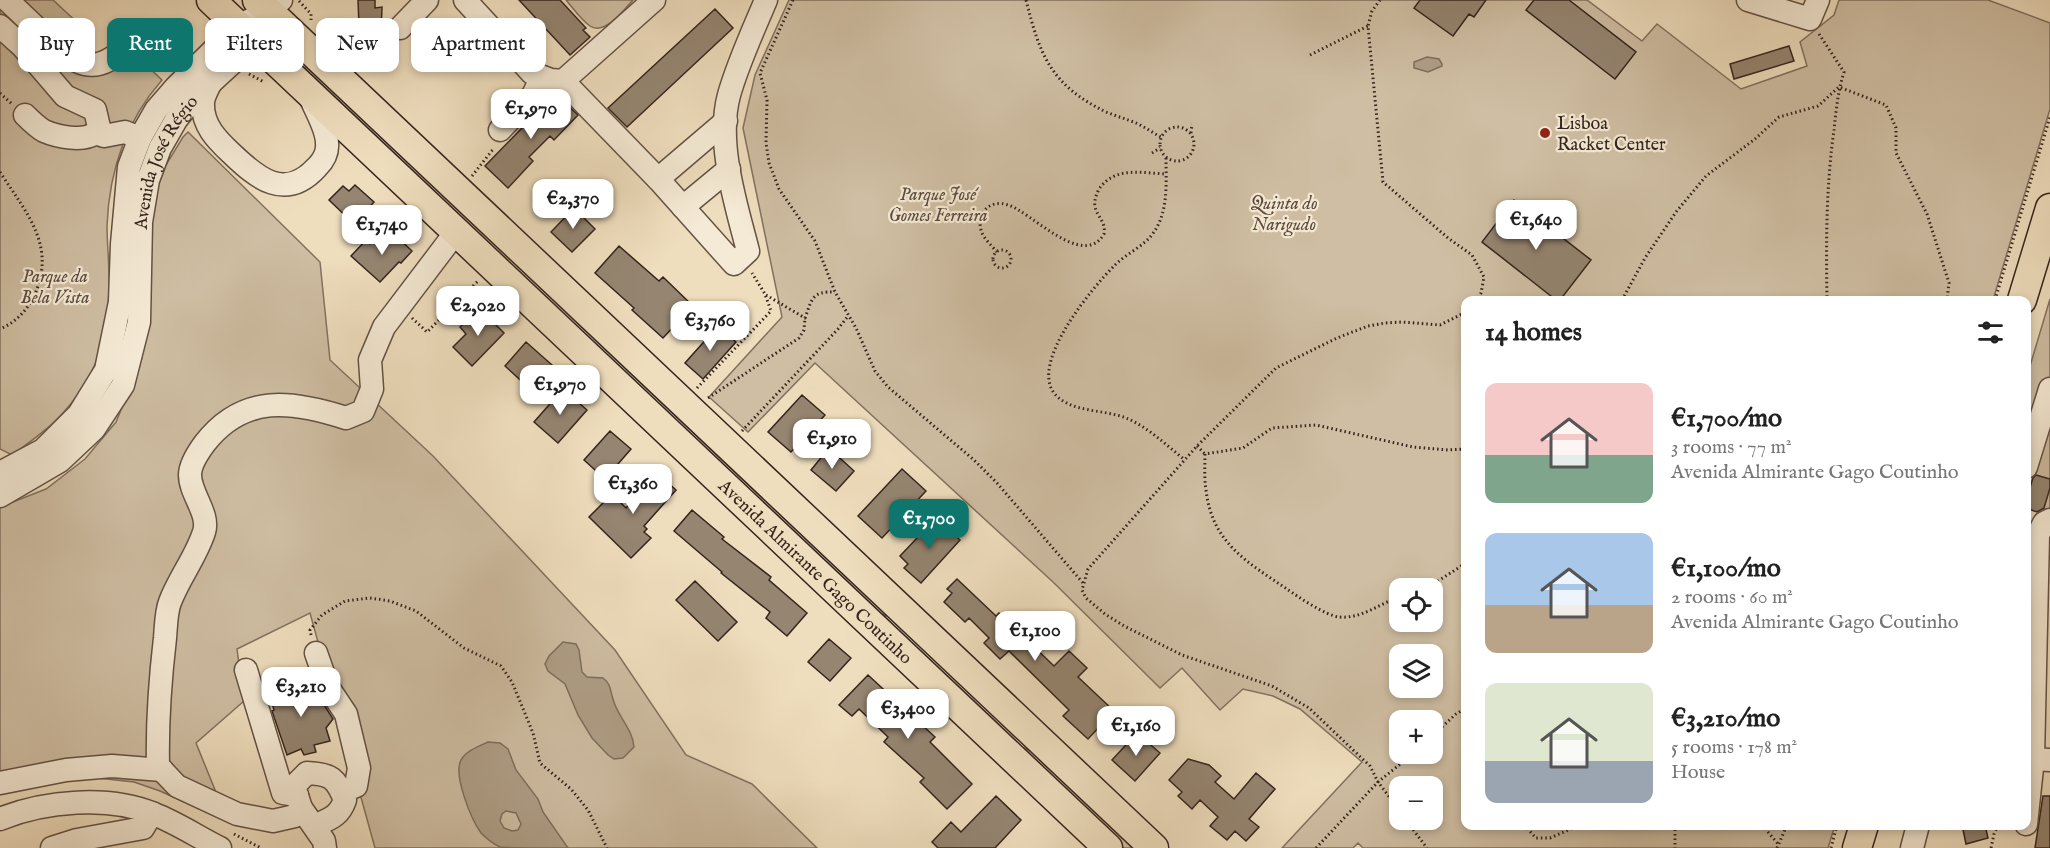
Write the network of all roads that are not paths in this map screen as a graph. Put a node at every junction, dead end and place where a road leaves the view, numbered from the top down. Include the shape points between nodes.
1 (7, 0) edge
2 (211, 0) edge
3 (427, 0) edge
4 (465, 0) edge
5 (654, 0) edge
6 (766, 0) edge
7 (1748, 0) edge
8 (269, 4) edge
9 (1814, 10) edge
10 (230, 18) edge
11 (259, 18) edge
12 (0, 26) edge
13 (400, 28) dead end
14 (107, 62) edge
15 (205, 68) edge
16 (218, 72) edge
17 (287, 72) edge
18 (553, 79) junction
19 (211, 81) junction
20 (308, 92) junction
21 (25, 116) dead end
22 (726, 121) junction
23 (500, 130) road end
24 (96, 133) junction
25 (140, 138) junction
26 (729, 169) junction
27 (658, 179) junction
28 (683, 207) junction
29 (2050, 208) edge
30 (738, 210) junction
31 (456, 232) junction
32 (709, 236) junction
33 (2023, 296) edge
34 (2050, 389) edge
35 (2031, 451) edge
36 (0, 473) edge
37 (0, 496) edge
38 (2050, 520) edge
39 (316, 653) road end
40 (953, 658) junction
41 (2032, 658) edge
42 (246, 670) dead end
43 (932, 682) junction
44 (978, 682) junction
45 (957, 705) junction
46 (2042, 760) edge
47 (162, 770) junction
48 (0, 783) edge
49 (342, 792) junction
50 (2031, 807) edge
51 (304, 809) junction
52 (152, 813) junction
53 (0, 819) edge
54 (1862, 830) edge
55 (1917, 830) edge
56 (52, 848) edge
57 (220, 848) edge
58 (325, 848) edge
59 (1108, 848) edge
60 (1154, 848) edge
61 (1857, 848) edge
62 (1912, 848) edge

1 - 14 street via 71,60 97,65
2 - 10 main road, Avenida Almirante Gago Coutinho
3 - 13 street
4 - 18 street via 532,73
5 - 18 street
6 - 22 street via 728,97
7 - 9 street
8 - 11 street, Avenida José Régio
8 - 40 main road, Avenida Almirante Gago Coutinho via 460,191
12 - 24 street via 65,96 95,110 99,127
15 - 25 street, Avenida José Régio via 162,103
16 - 19 street, Avenida José Régio
17 - 20 main road, Avenida Almirante Gago Coutinho
18 - 23 street via 533,94
18 - 27 street
19 - 20 street via 203,102 212,133 252,173 272,183 302,179 316,168 326,152 327,138
19 - 37 street, Avenida José Régio via 176,120 148,180 141,222 139,322 123,385 94,429 60,461
20 - 31 main road, Avenida Almirante Gago Coutinho
21 - 24 street via 44,131 62,136 81,138
22 - 26 street
22 - 27 street
24 - 25 street via 104,136 125,132
25 - 36 street, Avenida José Régio via 129,167 120,302 106,370 80,414 43,450
26 - 28 street
26 - 30 street
27 - 28 street
28 - 32 street
29 - 33 main road
30 - 32 street
30 - 32 street via 748,251 734,264
31 - 43 main road, Avenida Almirante Gago Coutinho
31 - 47 street via 384,327 370,360 372,389 363,411 346,418 303,406 258,406 231,418 198,453 190,475 205,529 169,603 159,686 158,766
34 - 35 street
38 - 41 street via 2038,535
39 - 49 street via 328,687 346,714 356,751 356,786
40 - 43 main road
40 - 44 main road, Avenida Almirante Gago Coutinho
41 - 46 street
42 - 51 street via 283,793
43 - 45 main road, Avenida Almirante Gago Coutinho
44 - 45 main road
44 - 60 main road, Avenida Almirante Gago Coutinho
45 - 59 main road, Avenida Almirante Gago Coutinho
46 - 50 street
47 - 48 street via 112,766
47 - 51 street via 177,786 237,814 273,821 295,816
49 - 51 street via 345,800 333,817
49 - 51 street via 338,783 324,774 307,773 294,786
51 - 58 street
52 - 53 street via 114,804 63,802
52 - 56 street via 143,828
52 - 57 street
54 - 61 main road
55 - 62 street

